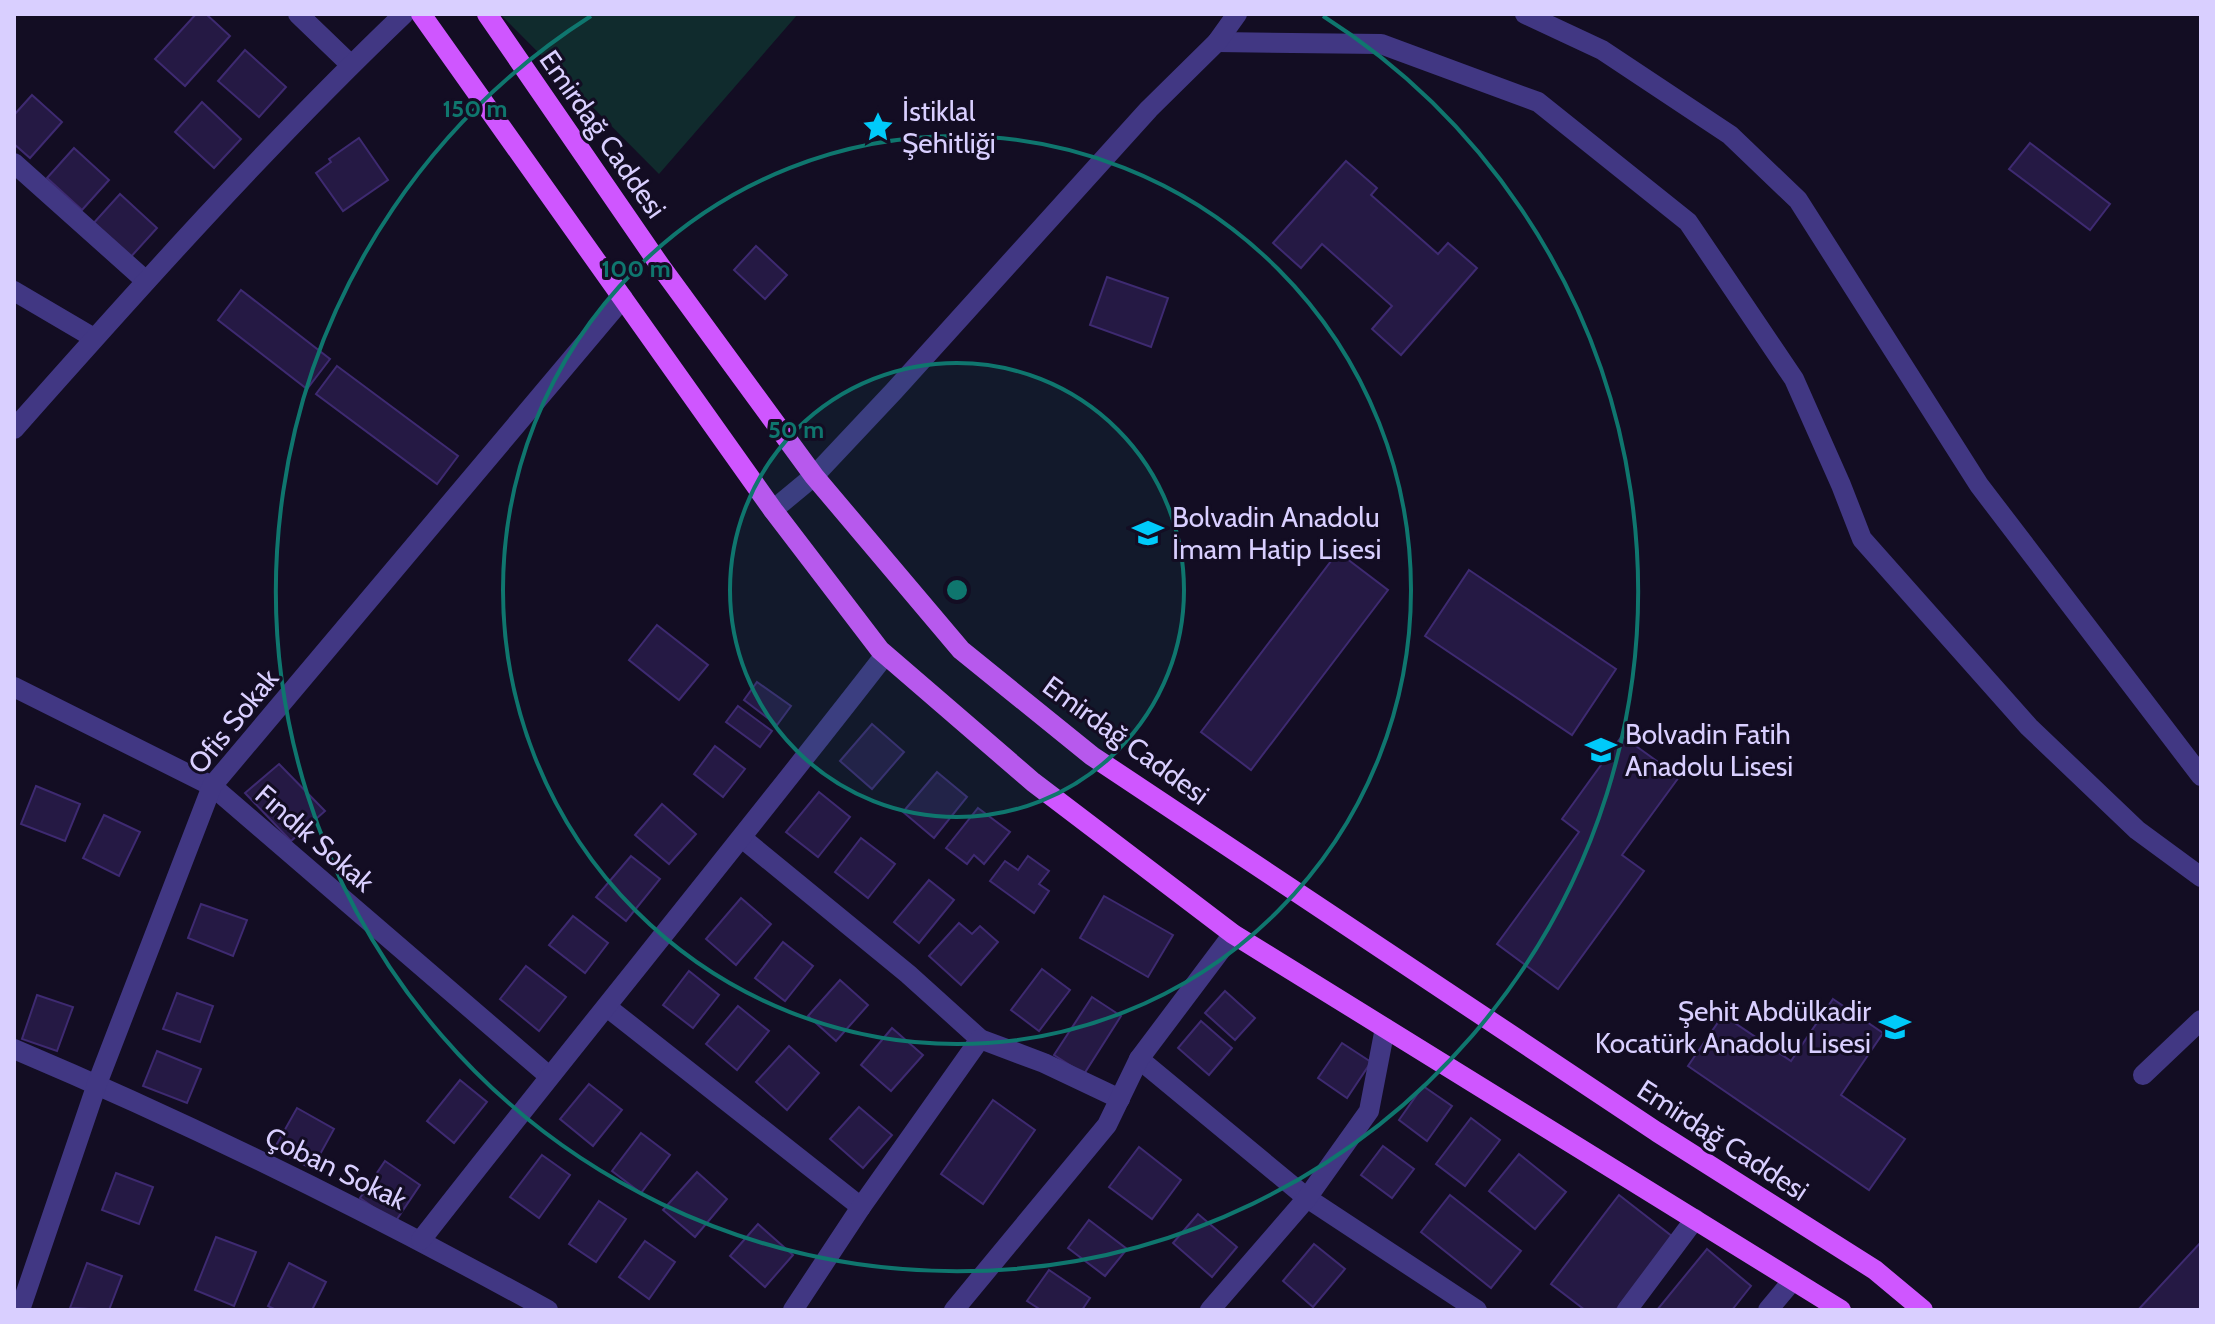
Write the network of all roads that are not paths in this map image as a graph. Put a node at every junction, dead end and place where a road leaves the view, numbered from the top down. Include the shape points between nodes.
1 (298, 14) edge
2 (404, 14) edge
3 (421, 14) edge
4 (487, 14) edge
5 (1237, 14) edge
6 (1525, 14) edge
7 (1217, 42) junction
8 (351, 65) junction
9 (14, 163) edge
10 (146, 281) junction
11 (14, 291) edge
12 (623, 298) junction
13 (94, 338) junction
14 (14, 429) edge
15 (814, 476) junction
16 (773, 510) junction
17 (885, 655) junction
18 (14, 687) edge
19 (2201, 776) edge
20 (212, 786) junction
21 (742, 838) junction
22 (2201, 877) edge
23 (1233, 934) junction
24 (607, 1007) junction
25 (2201, 1020) edge
26 (1385, 1028) junction
27 (980, 1039) junction
28 (14, 1049) edge
29 (1139, 1059) junction
30 (2143, 1075) dead end
31 (549, 1076) junction
32 (97, 1084) junction
33 (1120, 1099) junction
34 (1307, 1198) junction
35 (861, 1207) junction
36 (1695, 1219) junction
37 (421, 1240) junction
38 (1793, 1280) junction
39 (20, 1310) edge
40 (548, 1310) edge
41 (793, 1310) edge
42 (954, 1310) edge
43 (1210, 1310) edge
44 (1477, 1310) edge
45 (1627, 1310) edge
46 (1768, 1310) edge
47 (1841, 1310) edge
48 (1923, 1310) edge

1 - 8 street
2 - 8 street
3 - 12 main road
4 - 15 main road, Emirdağ Caddesi via 661,267
5 - 7 street
6 - 19 street via 1602,50 1730,135 1798,200 1979,485
7 - 15 street via 1149,109
7 - 22 street via 1381,44 1538,102 1688,222 1794,379 1862,539 2029,727 2137,830
8 - 10 street
9 - 10 street
10 - 13 street
11 - 13 street
12 - 16 main road
12 - 20 street, Ofis Sokak
13 - 14 street
15 - 16 street
15 - 48 main road, Emirdağ Caddesi via 961,650 1092,756 1657,1132 1875,1270
16 - 17 main road
17 - 21 street
17 - 23 main road via 1033,782
18 - 20 street, Fındık Sokak
20 - 31 street, Fındık Sokak
20 - 32 street, Ofis Sokak
21 - 24 street
21 - 27 street
23 - 26 main road
23 - 29 street
24 - 31 street
24 - 35 street
25 - 30 street
26 - 34 street via 1369,1111
26 - 36 main road
27 - 33 street
27 - 35 street
28 - 32 street, Çoban Sokak
29 - 33 street
29 - 34 street
31 - 37 street
32 - 37 street, Çoban Sokak
32 - 39 street, Ofis Sokak
33 - 42 street via 1107,1125
34 - 43 street
34 - 44 street
35 - 41 street
36 - 38 main road
36 - 45 street
37 - 40 street, Çoban Sokak
38 - 46 street
38 - 47 main road

